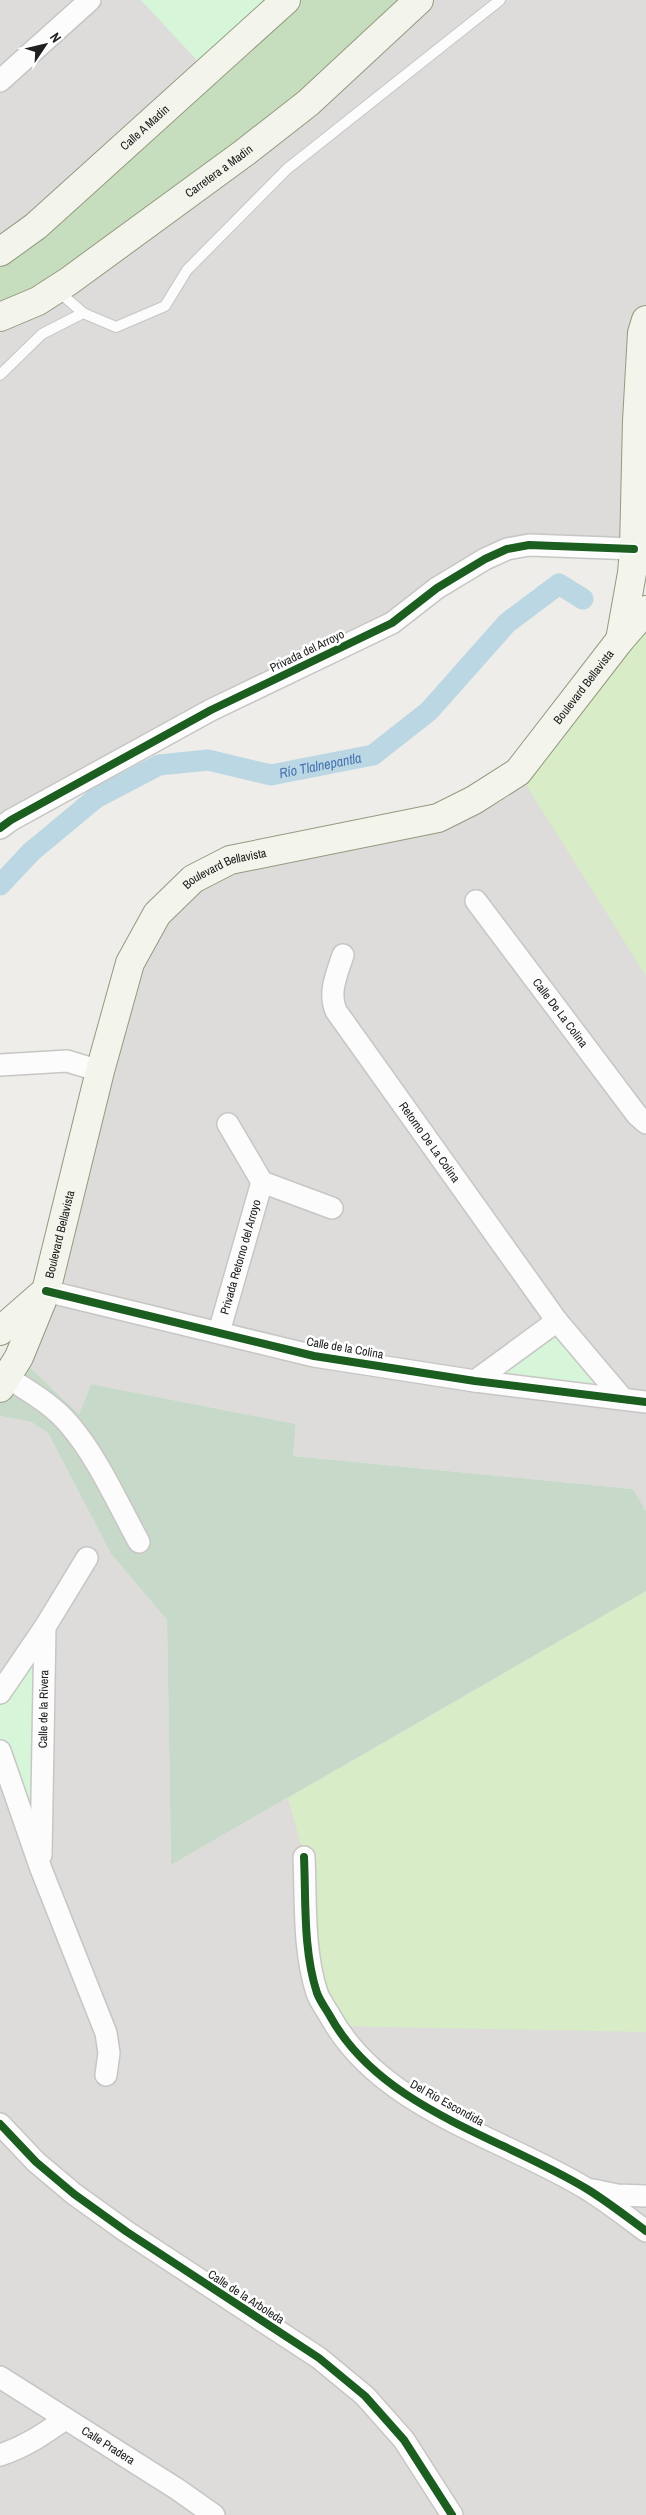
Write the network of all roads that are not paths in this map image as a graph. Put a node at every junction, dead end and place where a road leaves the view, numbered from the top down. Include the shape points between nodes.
1 (90, 0) edge
2 (286, 0) edge
3 (419, 0) edge
4 (500, 0) edge
5 (0, 81) edge
6 (0, 252) edge
7 (56, 289) junction
8 (83, 313) junction
9 (0, 317) edge
10 (646, 320) edge
11 (0, 375) edge
12 (642, 412) edge
13 (641, 458) edge
14 (634, 549) junction
15 (646, 610) edge
16 (622, 634) junction
17 (0, 828) edge
18 (476, 901) dead end
19 (343, 955) dead end
20 (0, 1065) edge
21 (100, 1071) junction
22 (646, 1123) edge
23 (228, 1124) dead end
24 (262, 1182) junction
25 (332, 1208) dead end
26 (46, 1290) junction
27 (557, 1321) junction
28 (0, 1331) edge
29 (219, 1332) junction
30 (475, 1381) junction
31 (4, 1383) edge
32 (638, 1398) edge
33 (140, 1542) dead end
34 (87, 1558) dead end
35 (45, 1627) junction
36 (0, 1693) edge
37 (0, 1751) edge
38 (304, 1857) dead end
39 (41, 1869) junction
40 (106, 2075) dead end
41 (0, 2124) edge
42 (588, 2189) junction
43 (646, 2196) edge
44 (646, 2231) edge
45 (0, 2377) edge
46 (65, 2418) junction
47 (0, 2455) edge
48 (214, 2515) edge
49 (452, 2515) edge

1 - 5 street
2 - 6 main road, Calle A Madin via 36,226
3 - 7 main road, Carretera a Madin via 308,103
4 - 8 lane via 287,169 187,270 165,306 116,327
7 - 8 lane
7 - 9 main road, Carretera a Madin via 38,302
8 - 11 lane via 42,334
10 - 12 main road, Boulevard Bellavista via 642,333
12 - 13 main road, Boulevard Bellavista
13 - 14 main road, Boulevard Bellavista
14 - 16 main road, Boulevard Bellavista
14 - 17 street, Privada del Arroyo via 530,545 507,549 437,588 392,623 211,710
15 - 16 main road, Boulevard Bellavista
16 - 21 main road, Boulevard Bellavista via 518,772 474,800 438,818 230,860 193,879 157,914 130,963
18 - 22 street, Calle De La Colina
19 - 27 street, Retorno De La Colina via 331,1000 336,1011
20 - 21 street via 67,1061
21 - 26 main road, Boulevard Bellavista
23 - 24 street, Privada Retorno del Arroyo
24 - 25 street, Privada Retorno del Arroyo
24 - 29 street, Privada Retorno del Arroyo
26 - 28 main road, Boulevard Bellavista
26 - 29 street, Calle de la Colina
26 - 31 main road, Boulevard Bellavista via 19,1357
27 - 30 street
27 - 32 street, Retorno De La Colina
29 - 30 street, Calle de la Colina via 314,1356
30 - 32 street, Calle de la Colina
31 - 33 street via 48,1405 68,1422 84,1443
34 - 35 street
35 - 36 street, Calle de la Rivera
35 - 39 street, Calle de la Rivera
37 - 39 street, Calle de la Rivera
38 - 42 street, Del Río Escondida via 307,1938 318,1993 353,2050 379,2076 416,2101
39 - 40 street, Calle de la Rivera via 106,2033 109,2053
41 - 49 street, Calle de la Arboleda via 36,2162 74,2194 319,2358 366,2396 404,2440
42 - 43 street
42 - 44 street
45 - 46 street, Calle Pradera
46 - 47 street via 17,2450
46 - 48 street, Calle Pradera

